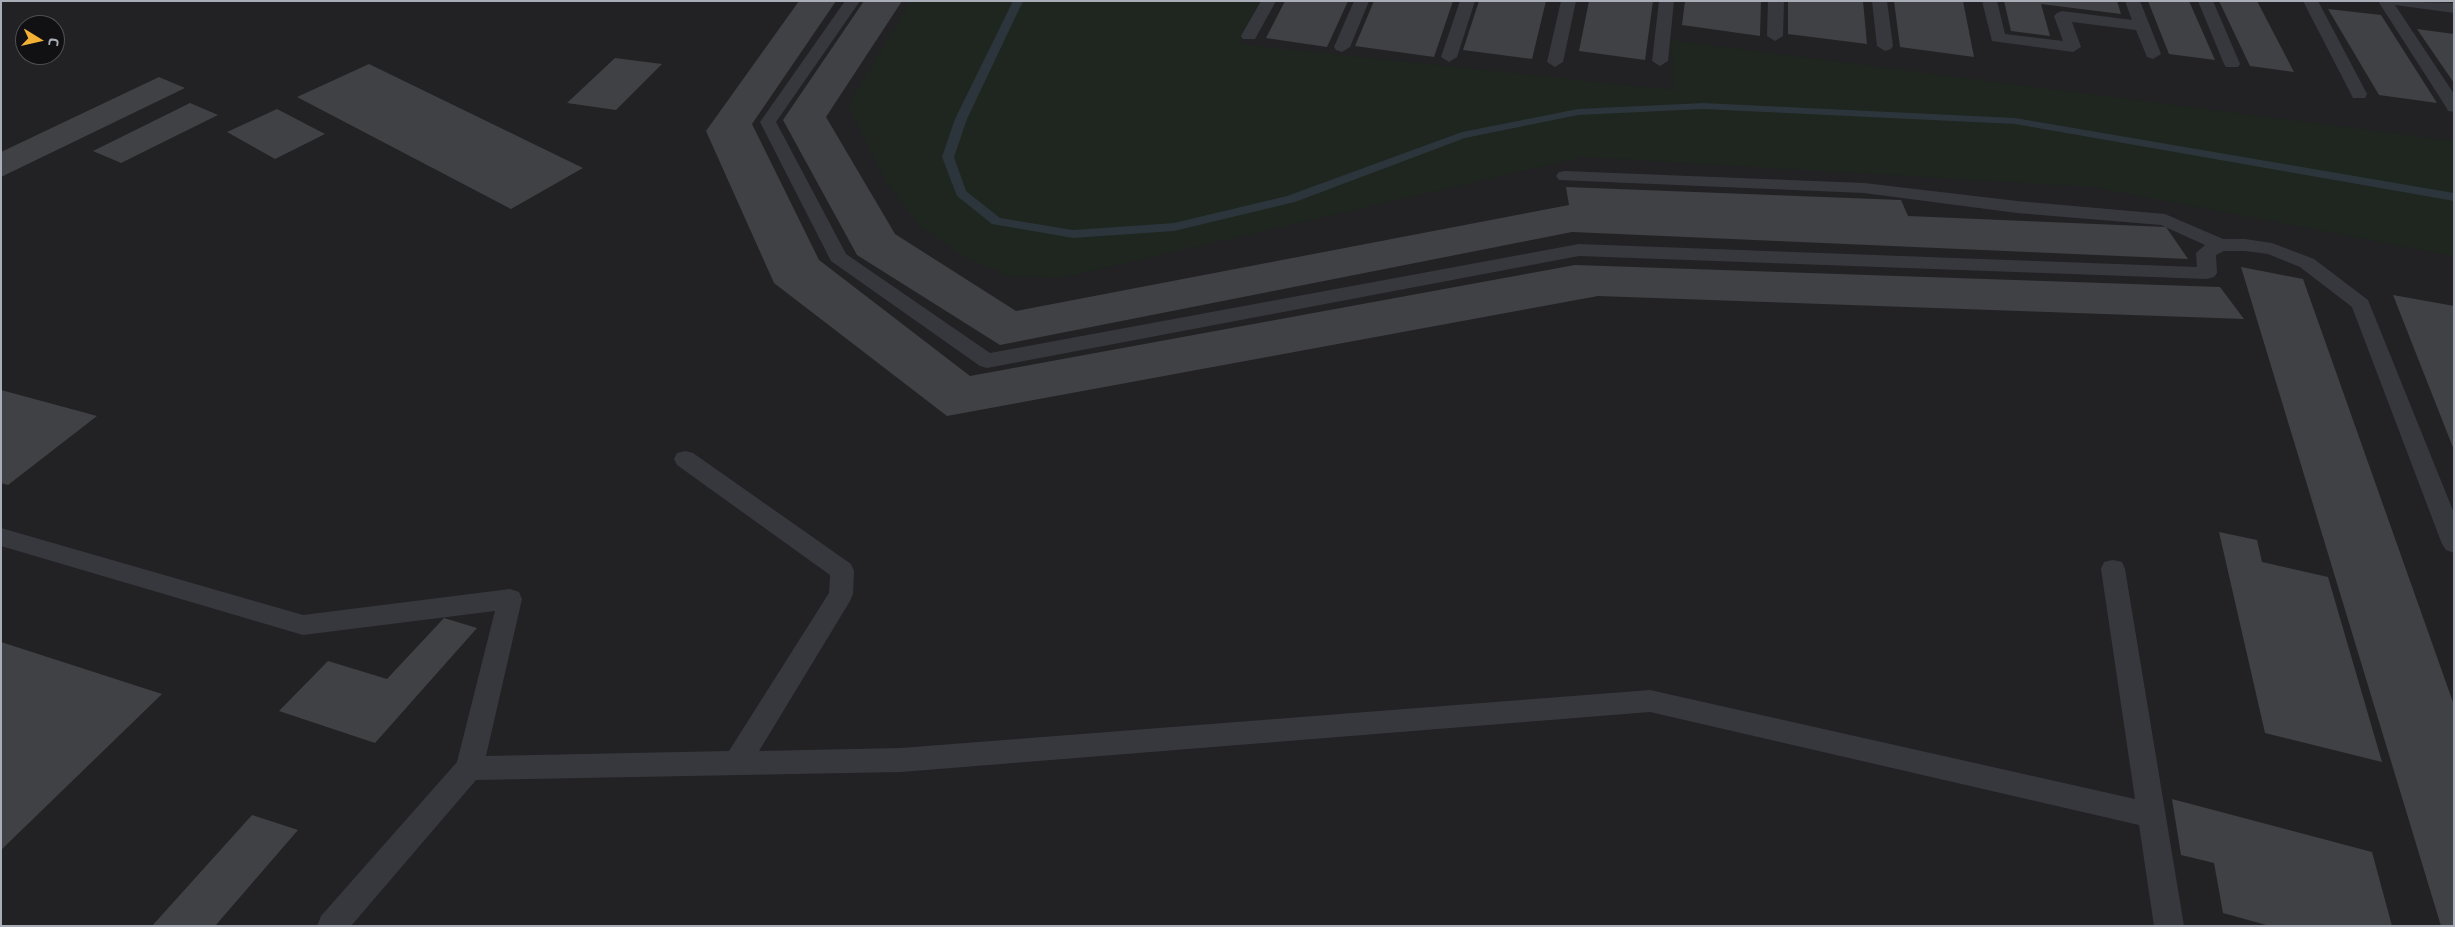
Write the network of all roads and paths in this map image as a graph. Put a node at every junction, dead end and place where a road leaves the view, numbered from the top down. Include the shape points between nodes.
1 (853, 1) edge
2 (1268, 1) edge
3 (1362, 1) edge
4 (1468, 1) edge
5 (1569, 1) edge
6 (1667, 1) edge
7 (1776, 1) edge
8 (1879, 1) edge
9 (1989, 1) edge
10 (2132, 1) edge
11 (2205, 1) edge
12 (2310, 1) edge
13 (2385, 1) edge
14 (2396, 1) edge
15 (2446, 1) edge
16 (2454, 7) edge
17 (2141, 26) junction
18 (1249, 36) dead end
19 (1775, 36) dead end
20 (1885, 46) dead end
21 (1342, 47) dead end
22 (2153, 54) dead end
23 (1449, 57) dead end
24 (1660, 61) dead end
25 (1555, 62) dead end
26 (2232, 64) dead end
27 (2360, 94) dead end
28 (2454, 107) edge
29 (1565, 176) dead end
30 (2220, 245) junction
31 (685, 459) dead end
32 (1, 537) edge
33 (2454, 544) edge
34 (2113, 569) dead end
35 (736, 764) junction
36 (469, 768) junction
37 (2151, 814) junction
38 (332, 926) edge
39 (2168, 926) edge

1 - 30 lane via 768,122 838,257 987,361 1579,250 2207,273 2206,253
2 - 18 lane
3 - 21 lane
4 - 23 lane
5 - 25 lane
6 - 24 lane
7 - 19 lane
8 - 20 lane
9 - 17 lane via 1998,38 2073,47 2062,16
10 - 17 lane
11 - 26 lane
12 - 27 lane
13 - 28 lane
14 - 16 lane
15 - 16 lane
17 - 22 lane
29 - 30 lane via 1864,188 2017,207 2165,220
30 - 33 lane via 2272,249 2307,264 2361,304
31 - 35 lane via 842,571 841,594
32 - 36 lane via 303,625 510,599
34 - 37 lane
35 - 36 lane
35 - 37 lane via 900,760 1650,701
36 - 38 lane
37 - 39 lane

